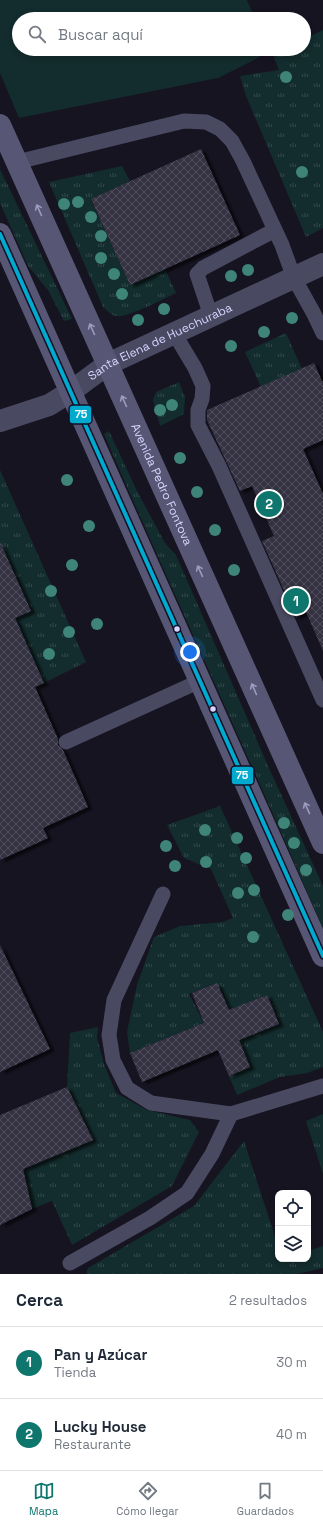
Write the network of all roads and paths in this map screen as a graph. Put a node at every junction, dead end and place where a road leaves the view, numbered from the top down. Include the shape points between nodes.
1 (0, 125) edge
2 (17, 162) junction
3 (275, 230) junction
4 (0, 234) edge
5 (323, 264) edge
6 (294, 278) junction
7 (211, 316) junction
8 (174, 333) junction
9 (323, 333) edge
10 (108, 364) junction
11 (70, 392) junction
12 (0, 422) edge
13 (200, 680) junction
14 (323, 700) edge
15 (66, 742) dead end
16 (323, 843) edge
17 (162, 894) dead end
18 (323, 956) edge
19 (323, 1086) edge
20 (231, 1114) junction
21 (70, 1263) dead end

1 - 2 street, Avenida Pedro Fontova
2 - 3 lane via 184,121 206,122 220,129 232,141
10 -> 2 street, Avenida Pedro Fontova
3 - 6 lane
3 - 7 lane via 203,268 197,274
4 - 11 street
5 - 6 street, Santa Elena de Huechuraba
6 - 7 street, Santa Elena de Huechuraba
6 - 9 lane
7 - 8 street, Santa Elena de Huechuraba
8 - 10 street, Santa Elena de Huechuraba
8 - 14 lane via 203,386 198,425 219,466
10 - 11 street, Santa Elena de Huechuraba
16 -> 10 street, Avenida Pedro Fontova
11 - 12 street, Santa Elena de Huechuraba via 49,405
11 - 13 street
13 - 15 lane
13 - 18 street
17 - 20 lane via 114,1000 109,1035 113,1060 127,1088 151,1103
19 - 20 lane
20 - 21 lane via 212,1154 187,1193 150,1218

